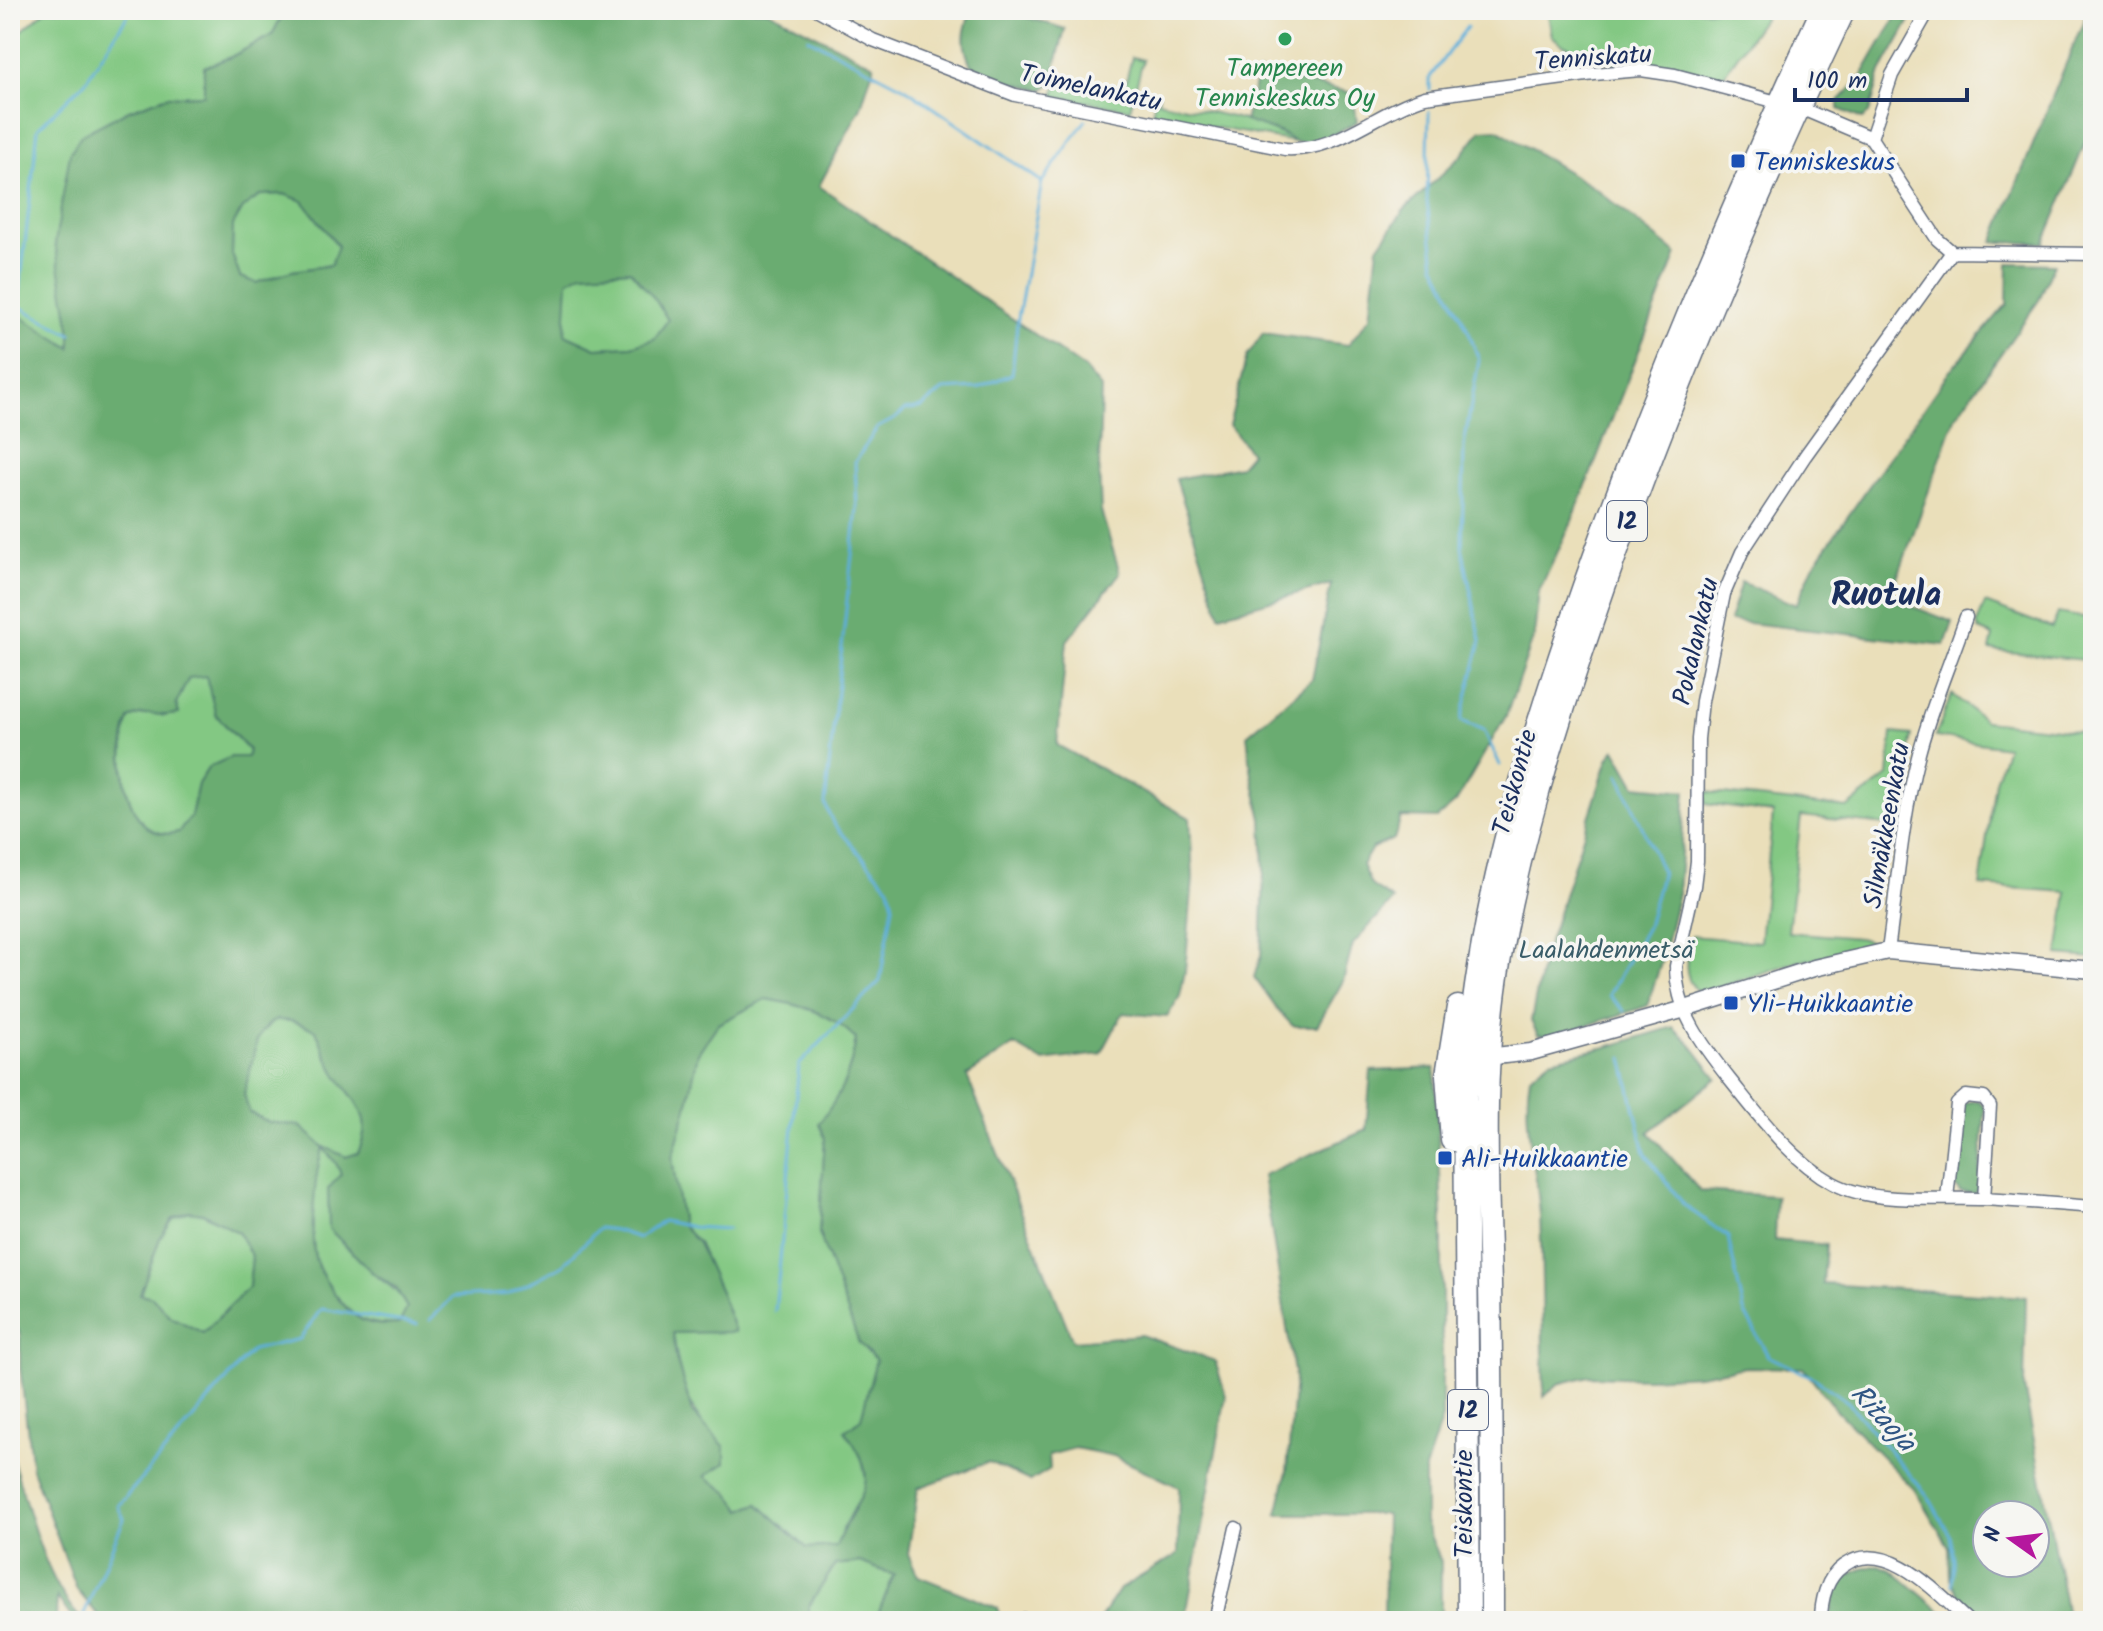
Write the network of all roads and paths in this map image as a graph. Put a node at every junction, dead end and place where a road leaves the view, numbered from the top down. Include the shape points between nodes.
1 (818, 10) edge
2 (1822, 10) edge
3 (1844, 10) edge
4 (1929, 10) edge
5 (1407, 103) joint
6 (1789, 105) junction
7 (1871, 138) junction
8 (1952, 252) junction
9 (2093, 254) edge
10 (1966, 617) dead end
11 (1485, 930) junction
12 (1888, 951) junction
13 (2093, 970) edge
14 (1685, 1009) junction
15 (1478, 1058) junction
16 (1947, 1198) junction
17 (1465, 1199) junction
18 (1984, 1199) junction
19 (2093, 1207) edge
20 (1236, 1528) dead end
21 (1215, 1621) edge
22 (1469, 1621) edge
23 (1492, 1621) edge
24 (1821, 1621) edge
25 (1968, 1621) edge

1 - 5 street, Toimelankatu via 873,40 1015,95 1285,149 1319,147
2 - 6 highway, Teiskontie / 12
3 - 6 highway, Teiskontie / 12
4 - 7 street via 1892,75
5 - 6 street, Tenniskatu via 1641,70
6 - 7 street, Tenniskatu
6 - 11 highway, Teiskontie / 12 via 1686,315 1613,501 1510,817
6 - 15 highway, Teiskontie / 12 via 1623,530 1579,660 1517,876
7 - 8 street via 1937,239
8 - 9 street
8 - 14 street, Pokalankatu via 1805,456 1742,552 1724,594 1701,707 1697,861 1676,966
10 - 12 street, Silmäkkeenkatu via 1917,761
11 - 15 highway, Teiskontie / 12
11 - 17 highway, 12 via 1468,961 1447,1075 1456,1181
12 - 13 street
12 - 14 street
14 - 15 street via 1531,1052
14 - 16 street via 1698,1039 1756,1112 1831,1183 1876,1196
15 - 17 highway, Teiskontie / 12
15 - 23 highway, Teiskontie / 12 via 1487,1168
16 - 18 street
16 - 18 street via 1957,1104 1966,1096 1984,1098 1990,1106
17 - 22 highway, Teiskontie / 12
18 - 19 street
20 - 21 street
24 - 25 street via 1823,1599 1834,1575 1863,1556 1894,1561

